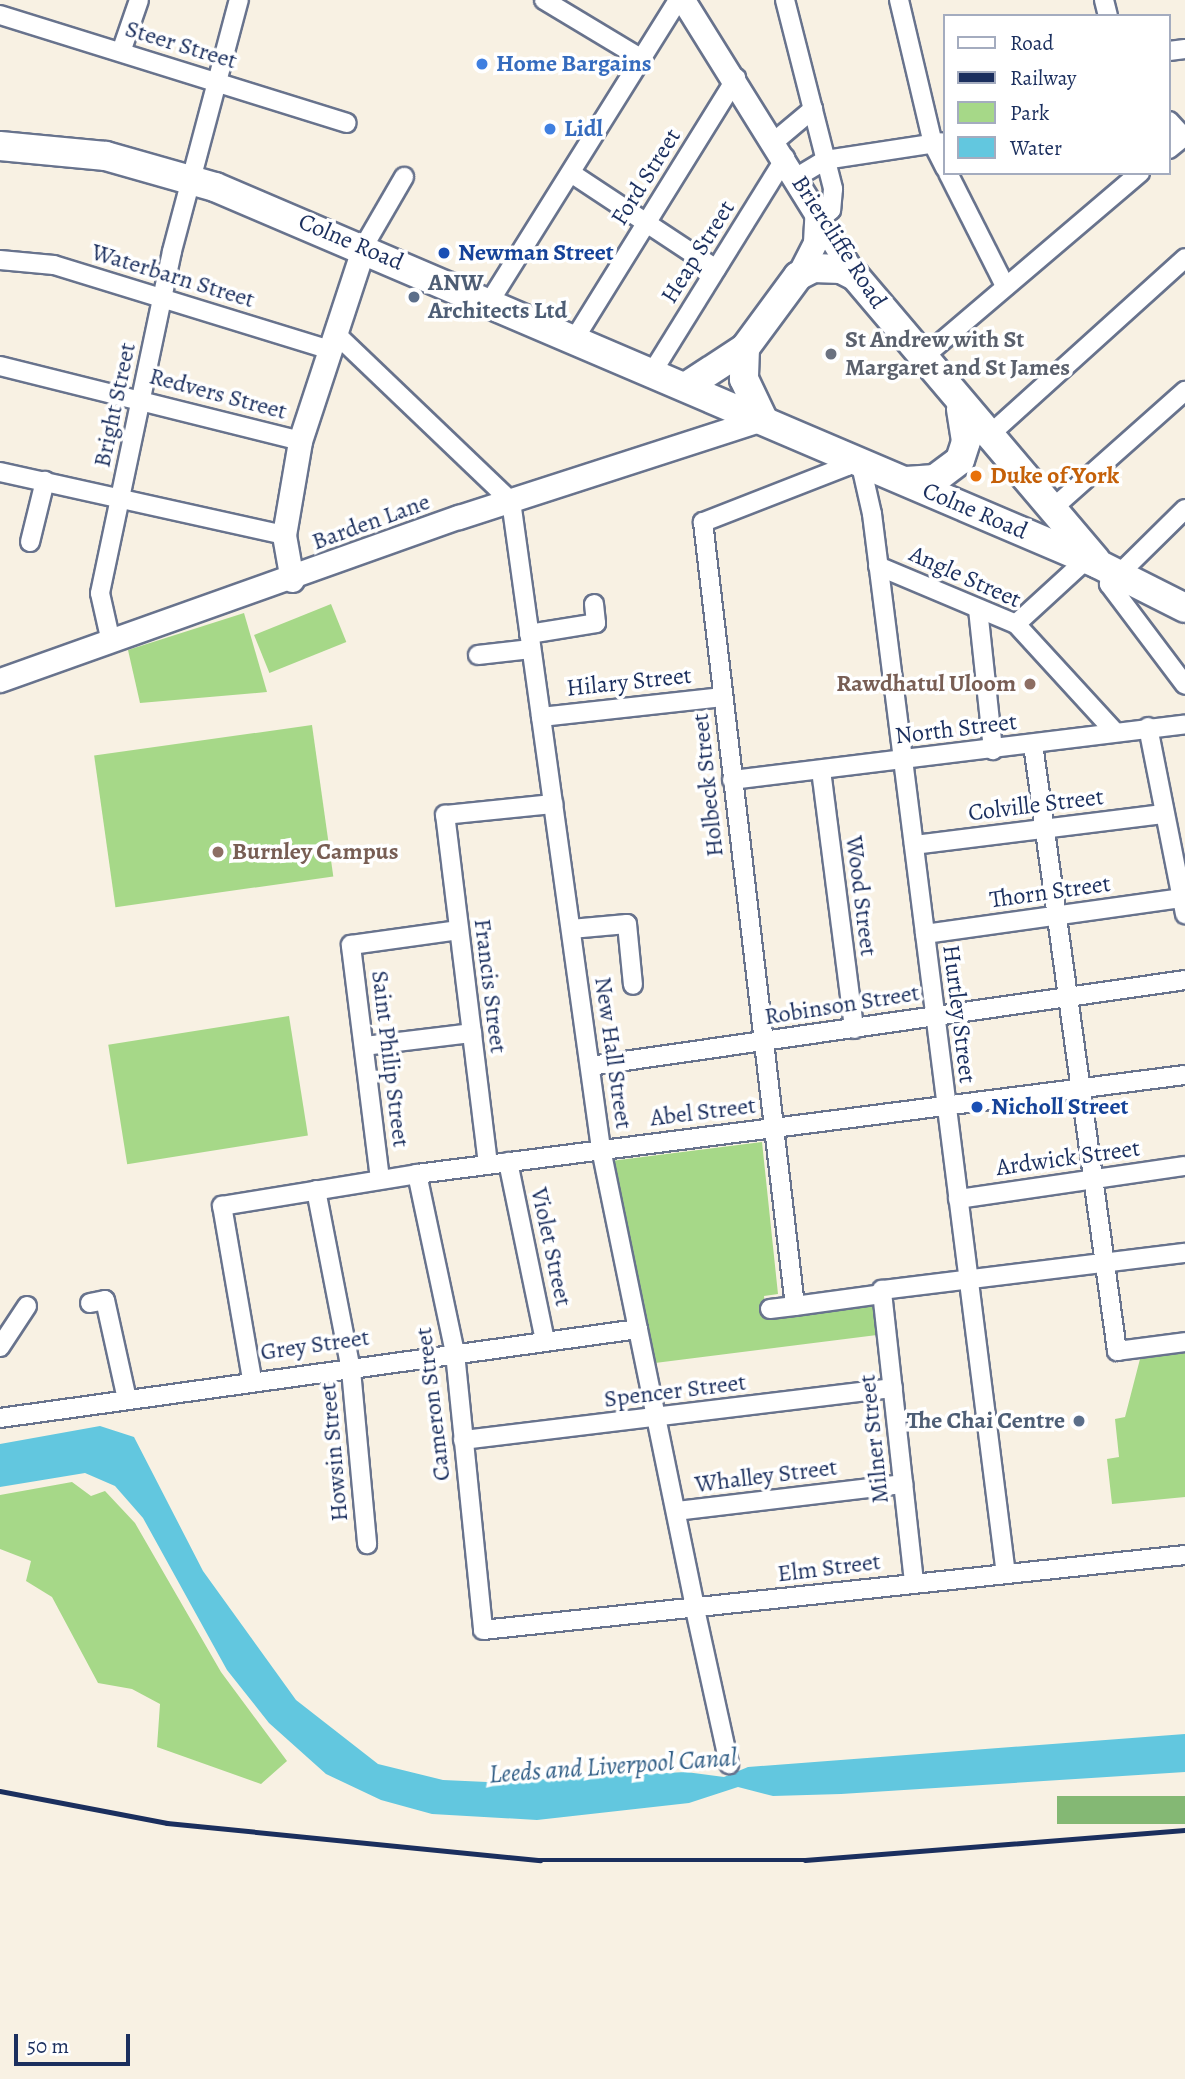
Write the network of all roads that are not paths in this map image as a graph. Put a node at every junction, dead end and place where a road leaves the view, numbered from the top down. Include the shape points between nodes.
1 (139, 0) edge
2 (239, 0) edge
3 (544, 0) edge
4 (681, 0) edge
5 (785, 0) edge
6 (899, 0) edge
7 (576, 8) edge
8 (0, 15) edge
9 (121, 52) junction
10 (642, 59) junction
11 (736, 78) junction
12 (216, 80) junction
13 (813, 109) junction
14 (347, 123) dead end
15 (1171, 123) edge
16 (1184, 138) edge
17 (939, 142) edge
18 (0, 146) edge
19 (786, 159) junction
20 (825, 160) junction
21 (944, 164) edge
22 (571, 173) junction
23 (949, 175) edge
24 (1138, 175) edge
25 (404, 177) dead end
26 (192, 180) junction
27 (820, 212) junction
28 (646, 223) junction
29 (364, 246) junction
30 (1185, 258) edge
31 (0, 260) edge
32 (716, 270) junction
33 (798, 276) junction
34 (855, 276) junction
35 (1005, 286) junction
36 (162, 298) junction
37 (490, 301) junction
38 (575, 338) junction
39 (333, 342) junction
40 (745, 348) junction
41 (920, 360) junction
42 (0, 366) edge
43 (653, 371) junction
44 (687, 386) junction
45 (1185, 391) edge
46 (142, 400) junction
47 (961, 408) junction
48 (763, 419) junction
49 (986, 438) junction
50 (300, 441) junction
51 (856, 459) junction
52 (0, 472) edge
53 (45, 481) junction
54 (906, 481) junction
55 (120, 499) junction
56 (511, 501) junction
57 (1052, 509) junction
58 (1185, 509) edge
59 (284, 535) junction
60 (30, 542) dead end
61 (1100, 565) junction
62 (878, 566) junction
63 (292, 580) junction
64 (594, 604) dead end
65 (1185, 608) edge
66 (978, 609) junction
67 (1016, 624) junction
68 (111, 642) junction
69 (530, 642) junction
70 (478, 655) dead end
71 (1179, 672) edge
72 (0, 680) edge
73 (1185, 685) edge
74 (723, 696) junction
75 (541, 717) junction
76 (1185, 724) edge
77 (1148, 727) junction
78 (1114, 731) junction
79 (1032, 744) junction
80 (993, 750) junction
81 (903, 760) junction
82 (821, 770) junction
83 (733, 780) junction
84 (553, 804) junction
85 (1164, 814) junction
86 (1044, 829) junction
87 (914, 845) junction
88 (1183, 906) edge
89 (1056, 916) junction
90 (570, 929) junction
91 (459, 930) junction
92 (925, 934) junction
93 (1185, 980) edge
94 (633, 985) dead end
95 (1068, 998) junction
96 (935, 1016) junction
97 (853, 1029) junction
98 (472, 1033) junction
99 (762, 1042) junction
100 (364, 1046) junction
101 (590, 1066) junction
102 (1185, 1075) edge
103 (1081, 1089) junction
104 (946, 1104) junction
105 (774, 1129) junction
106 (601, 1149) junction
107 (508, 1162) junction
108 (488, 1164) junction
109 (1185, 1166) edge
110 (417, 1174) junction
111 (380, 1179) junction
112 (1093, 1179) junction
113 (316, 1190) junction
114 (958, 1199) junction
115 (1185, 1253) edge
116 (1105, 1264) junction
117 (968, 1280) junction
118 (883, 1292) junction
119 (90, 1303) dead end
120 (27, 1306) dead end
121 (795, 1306) junction
122 (770, 1309) dead end
123 (638, 1329) junction
124 (545, 1341) junction
125 (1185, 1342) edge
126 (0, 1347) edge
127 (455, 1353) junction
128 (351, 1367) junction
129 (252, 1378) junction
130 (893, 1388) junction
131 (126, 1395) junction
132 (0, 1418) edge
133 (658, 1419) junction
134 (463, 1440) junction
135 (903, 1484) junction
136 (676, 1511) junction
137 (367, 1544) dead end
138 (1185, 1555) edge
139 (1006, 1574) junction
140 (914, 1582) junction
141 (695, 1608) junction
142 (483, 1630) joint
143 (729, 1764) dead end

1 - 9 street
2 - 12 street, Bright Street
3 - 7 street
4 - 10 street
4 - 11 street, Briercliffe Road
5 - 13 street
6 - 17 street
7 - 10 street via 606,37
8 - 9 street, Steer Street
9 - 12 street, Steer Street
10 - 22 street
11 - 19 street, Briercliffe Road
11 - 28 street, Ford Street
12 - 14 street, Steer Street
12 - 26 street, Bright Street
13 - 19 street
13 - 20 street
15 - 16 street
17 - 20 street
17 - 21 street
18 - 26 main road, Colne Road via 106,156
19 - 20 street
19 - 27 street, Briercliffe Road
19 - 32 street, Heap Street
20 - 27 street via 833,189 831,210
22 - 28 street
22 - 37 street
23 - 35 street
24 - 35 street
25 - 29 street
26 - 29 main road, Colne Road
26 - 36 street, Bright Street
27 - 33 street via 816,242
27 - 34 street, Briercliffe Road
28 - 32 street
28 - 38 street, Ford Street
29 - 37 main road, Colne Road
29 - 39 street
30 - 49 street
31 - 36 street, Waterbarn Street via 54,265
32 - 43 street, Heap Street
33 - 34 main road via 828,267
33 - 40 main road
34 - 41 main road, Briercliffe Road
35 - 41 street
36 - 39 street, Waterbarn Street
36 - 46 street, Bright Street
37 - 38 main road, Colne Road
38 - 43 main road, Colne Road
39 - 50 street
39 - 56 street, Waterbarn Street
40 - 44 main road
40 - 48 main road via 744,379
41 - 47 main road, Briercliffe Road
42 - 46 street, Redvers Street
43 - 44 main road, Colne Road
44 - 48 main road, Colne Road
45 - 57 street
46 - 50 street, Redvers Street
46 - 55 street, Bright Street
47 - 49 main road, Briercliffe Road
47 - 54 main road via 966,441 960,460 935,479
48 - 51 main road, Colne Road
48 - 56 street, Barden Lane
49 - 57 main road, Briercliffe Road
50 - 59 street
51 - 54 main road, Colne Road
51 - 62 street, Hurtley Street
51 - 74 street, Holbeck Street via 703,522
52 - 53 street
53 - 55 street
53 - 60 street
54 - 61 main road, Colne Road
55 - 59 street
55 - 68 street, Bright Street via 100,593
56 - 63 street, Barden Lane
56 - 69 street, New Hall Street
57 - 61 main road, Briercliffe Road
58 - 61 street
59 - 63 street
61 - 65 main road, Colne Road
61 - 67 street
61 - 71 street via 1112,596
62 - 66 street, Angle Street
62 - 81 street, Hurtley Street
63 - 68 street, Barden Lane
64 - 69 street via 596,629
66 - 67 street, Angle Street
66 - 80 street
67 - 78 street, Angle Street
68 - 72 street, Barden Lane
69 - 70 street
69 - 75 street, New Hall Street
71 - 73 street
74 - 75 street, Hilary Street
74 - 83 street, Holbeck Street
75 - 84 street, New Hall Street
76 - 77 street, North Street
77 - 78 street, North Street
77 - 85 street
78 - 79 street, North Street
79 - 80 street, North Street
79 - 86 street
80 - 81 street, North Street
81 - 82 street, North Street
81 - 87 street, Hurtley Street
82 - 83 street, North Street
82 - 97 street, Wood Street
83 - 99 street, Holbeck Street
84 - 90 street, New Hall Street
84 - 91 street, Francis Street via 444,815
85 - 86 street, Colville Street
85 - 88 street
86 - 87 street, Colville Street
86 - 89 street
87 - 92 street, Hurtley Street
88 - 89 street, Thorn Street
89 - 92 street, Thorn Street
89 - 95 street
90 - 94 street via 627,924
90 - 101 street, New Hall Street
91 - 98 street, Francis Street
91 - 100 street, Saint Philip Street via 351,945
92 - 96 street, Hurtley Street
93 - 95 street, Robinson Street
95 - 96 street, Robinson Street
95 - 103 street
96 - 97 street, Robinson Street
96 - 104 street, Hurtley Street
97 - 99 street, Robinson Street
98 - 100 street
98 - 108 street, Francis Street
99 - 101 street, Robinson Street
99 - 105 street, Holbeck Street
100 - 111 street, Saint Philip Street
101 - 106 street, New Hall Street
102 - 103 street, Abel Street
103 - 104 street, Abel Street
103 - 112 street
104 - 105 street, Abel Street
104 - 114 street, Hurtley Street
105 - 106 street, Abel Street
105 - 121 street, Holbeck Street
106 - 107 street, Abel Street
106 - 123 street, New Hall Street
107 - 108 street, Abel Street
107 - 124 street, Violet Street
108 - 110 street, Abel Street
109 - 112 street, Ardwick Street
110 - 111 street, Abel Street
110 - 127 street, Cameron Street
111 - 113 street, Abel Street
112 - 114 street, Ardwick Street
112 - 116 street
113 - 128 street, Howsin Street
113 - 129 street, Abel Street via 228,1205 218,1213
114 - 117 street, Hurtley Street
115 - 116 street
116 - 117 street
116 - 125 street via 1117,1351
117 - 118 street
117 - 139 street, Hurtley Street
118 - 121 street
118 - 130 street, Milner Street
119 - 131 street via 105,1300
120 - 126 street
121 - 122 street
123 - 124 street, Grey Street
123 - 133 street, New Hall Street
124 - 127 street, Grey Street
127 - 128 street, Grey Street
127 - 134 street, Cameron Street
128 - 129 street, Grey Street
128 - 137 street, Howsin Street
129 - 131 street, Grey Street
130 - 133 street, Spencer Street
130 - 135 street, Milner Street
131 - 132 street, Grey Street
133 - 134 street, Spencer Street
133 - 136 street, New Hall Street
134 - 142 street, Cameron Street
135 - 136 street, Whalley Street
135 - 140 street, Milner Street
136 - 141 street, New Hall Street
138 - 139 street, Elm Street
139 - 140 street, Elm Street
140 - 141 street, Elm Street
141 - 142 street, Elm Street
141 - 143 street, New Hall Street

